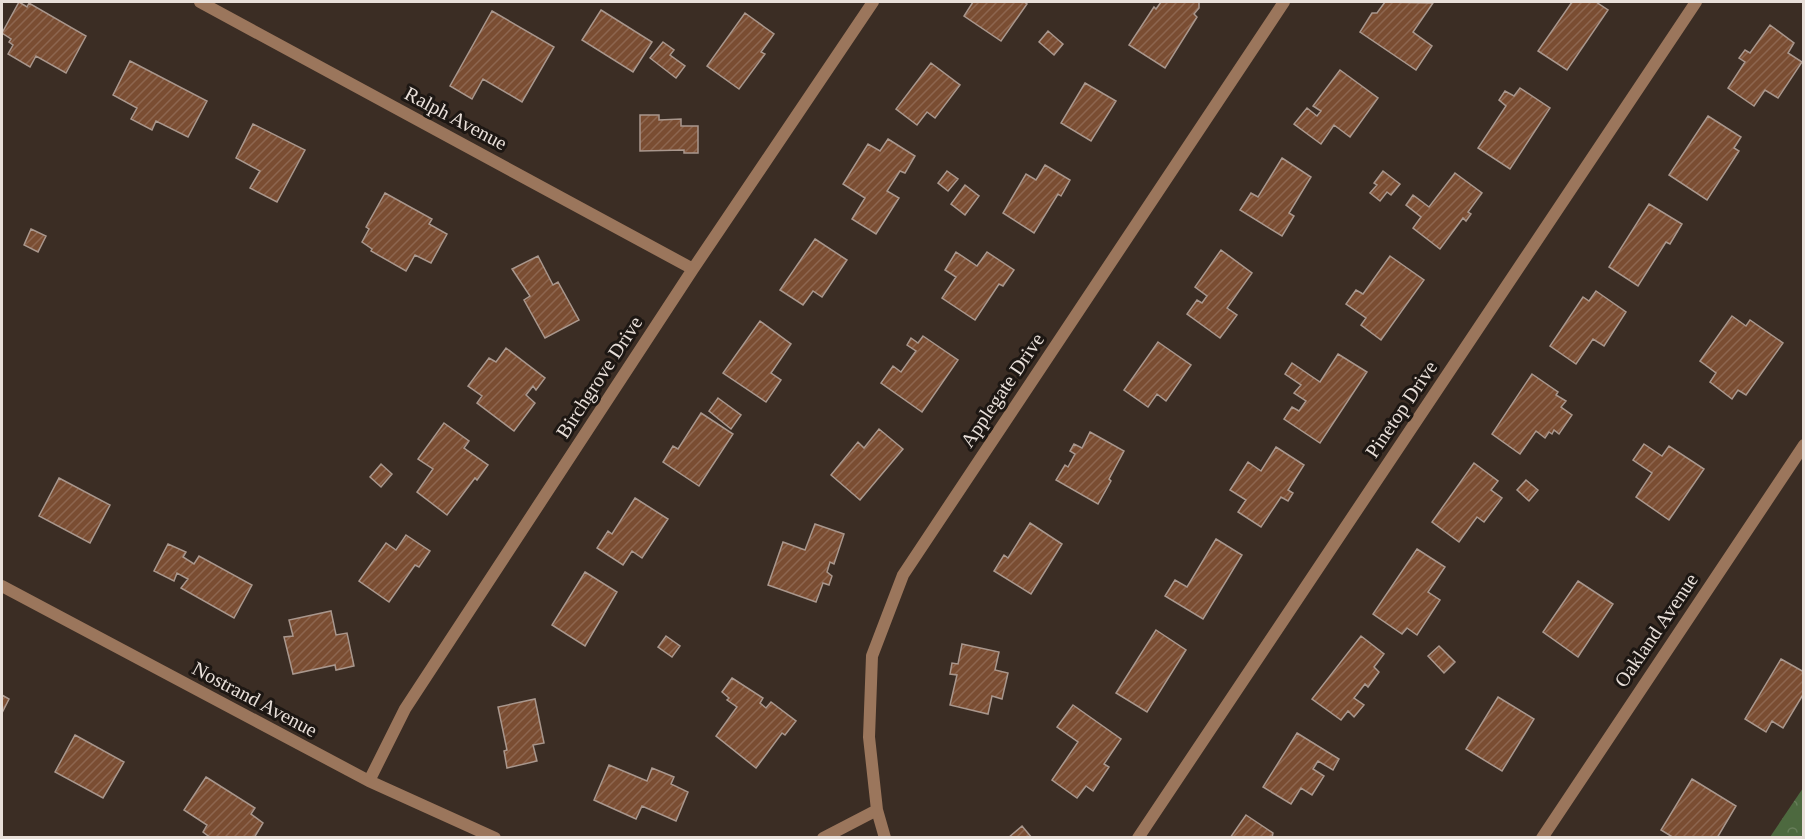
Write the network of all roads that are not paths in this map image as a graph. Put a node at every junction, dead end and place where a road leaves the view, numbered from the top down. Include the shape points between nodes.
1 (200, 2) edge
2 (873, 2) edge
3 (1284, 2) edge
4 (1696, 2) edge
5 (693, 269) junction
6 (1803, 445) edge
7 (2, 586) edge
8 (369, 781) junction
9 (877, 810) junction
10 (495, 837) edge
11 (823, 837) edge
12 (885, 837) edge
13 (1138, 837) edge
14 (1542, 837) edge

1 - 5 street, Ralph Avenue
2 - 5 street, Birchgrove Drive
3 - 9 street, Applegate Drive via 903,575 872,656 869,737
4 - 13 street, Pinetop Drive
5 - 8 street, Birchgrove Drive via 405,709
6 - 14 street, Oakland Avenue
7 - 8 street, Nostrand Avenue
8 - 10 street, Nostrand Avenue
9 - 11 street
9 - 12 street, Applegate Drive

